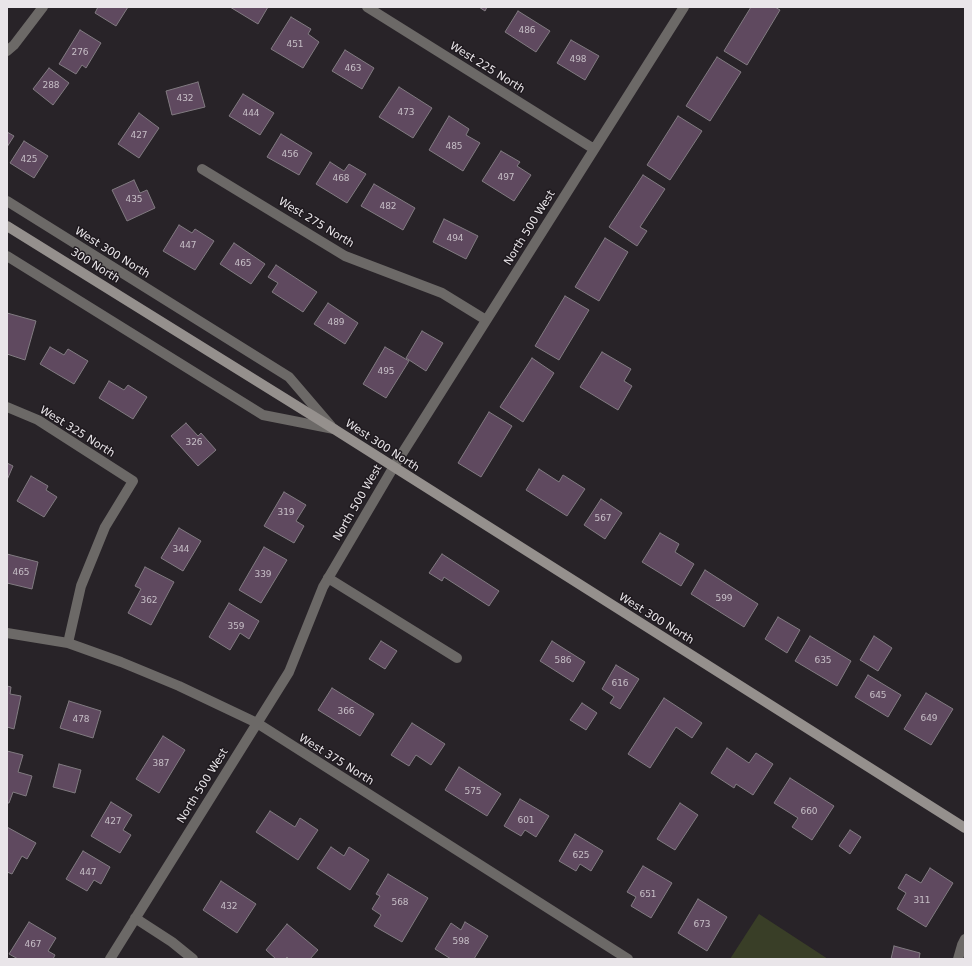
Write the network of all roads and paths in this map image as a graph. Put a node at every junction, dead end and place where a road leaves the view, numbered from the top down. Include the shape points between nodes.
1 (43, 7) edge
2 (367, 7) edge
3 (684, 7) edge
4 (7, 51) edge
5 (594, 149) junction
6 (202, 169) dead end
7 (7, 201) edge
8 (7, 226) edge
9 (7, 256) edge
10 (486, 320) junction
11 (171, 328) joint
12 (7, 407) edge
13 (334, 429) junction
14 (393, 468) junction
15 (328, 578) junction
16 (7, 634) edge
17 (68, 643) junction
18 (456, 658) dead end
19 (257, 724) junction
20 (965, 828) edge
21 (135, 918) junction
22 (965, 940) edge
23 (110, 959) edge
24 (193, 959) edge
25 (628, 959) edge
26 (958, 959) edge

1 - 4 street
2 - 5 street, West 225 North
3 - 5 street, North 500 West
5 - 10 street, North 500 West
6 - 10 street, West 275 North via 345,256 442,292
7 - 13 street, West 300 North via 289,377
8 - 11 main road, 300 North
9 - 13 street, West 300 North via 263,415
10 - 14 street, North 500 West
11 - 13 main road, West 300 North
12 - 17 street, West 325 North via 38,420 133,482 105,527 81,586
13 - 14 main road, West 300 North
14 - 15 street, North 500 West
14 - 20 main road, West 300 North
15 - 18 street
15 - 19 street, North 500 West via 289,672
16 - 17 street, West 375 North
17 - 19 street, West 375 North via 178,686
19 - 21 street, North 500 West
19 - 25 street, West 375 North
21 - 23 street, North 500 West
21 - 24 street
22 - 26 street

